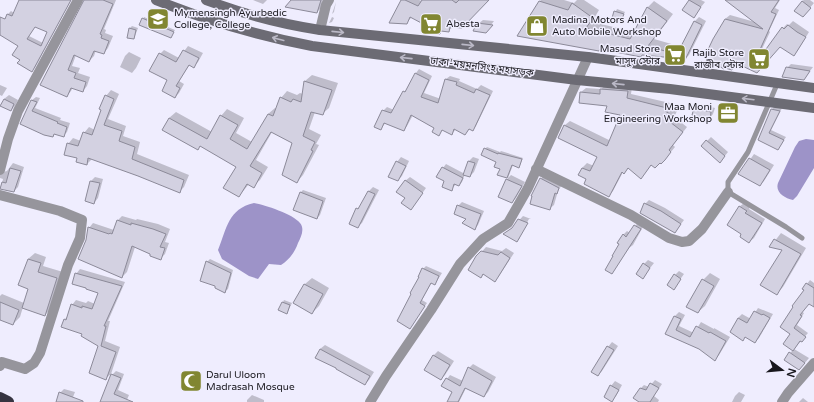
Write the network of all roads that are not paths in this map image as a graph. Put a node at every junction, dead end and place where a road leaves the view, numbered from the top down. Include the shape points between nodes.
1 (78, 0) edge
2 (156, 0) edge
3 (206, 0) edge
4 (329, 0) edge
5 (320, 30) junction
6 (588, 56) junction
7 (577, 80) junction
8 (778, 82) junction
9 (814, 88) edge
10 (769, 102) junction
11 (814, 108) edge
12 (536, 169) junction
13 (0, 170) edge
14 (728, 192) junction
15 (0, 195) edge
16 (802, 238) dead end
17 (814, 363) edge
18 (0, 366) edge
19 (0, 398) edge
20 (8, 402) edge
21 (370, 402) edge
22 (782, 402) edge

1 - 13 street via 18,111
7 -> 2 main road, ঢাকা-ময়মনসিংহ মহাসড়ক via 286,41 224,24
3 - 5 main road, ঢাকা-ময়মনসিংহ মহাসড়ক via 291,26
4 - 5 street
5 -> 6 main road, ঢাকা-ময়মনসিংহ মহাসড়ক
6 - 7 street
6 - 8 main road, ঢাকা-ময়মনসিংহ মহাসড়ক
10 -> 7 main road, ঢাকা-ময়মনসিংহ মহাসড়ক
7 - 12 street
8 - 9 main road, ঢাকা-ময়মনসিংহ মহাসড়ক
8 - 10 lane
10 - 11 main road, ঢাকা-ময়মনসিংহ মহাসড়ক
10 - 14 lane via 748,152 728,182
12 - 14 street via 631,215 669,238 682,242 689,241 702,229
12 - 21 street via 508,223 482,239 460,264
14 - 16 lane
15 - 18 street via 60,211 82,220 80,238 68,265 40,353 34,363 25,369 2,362
17 - 22 street
19 - 20 highway

